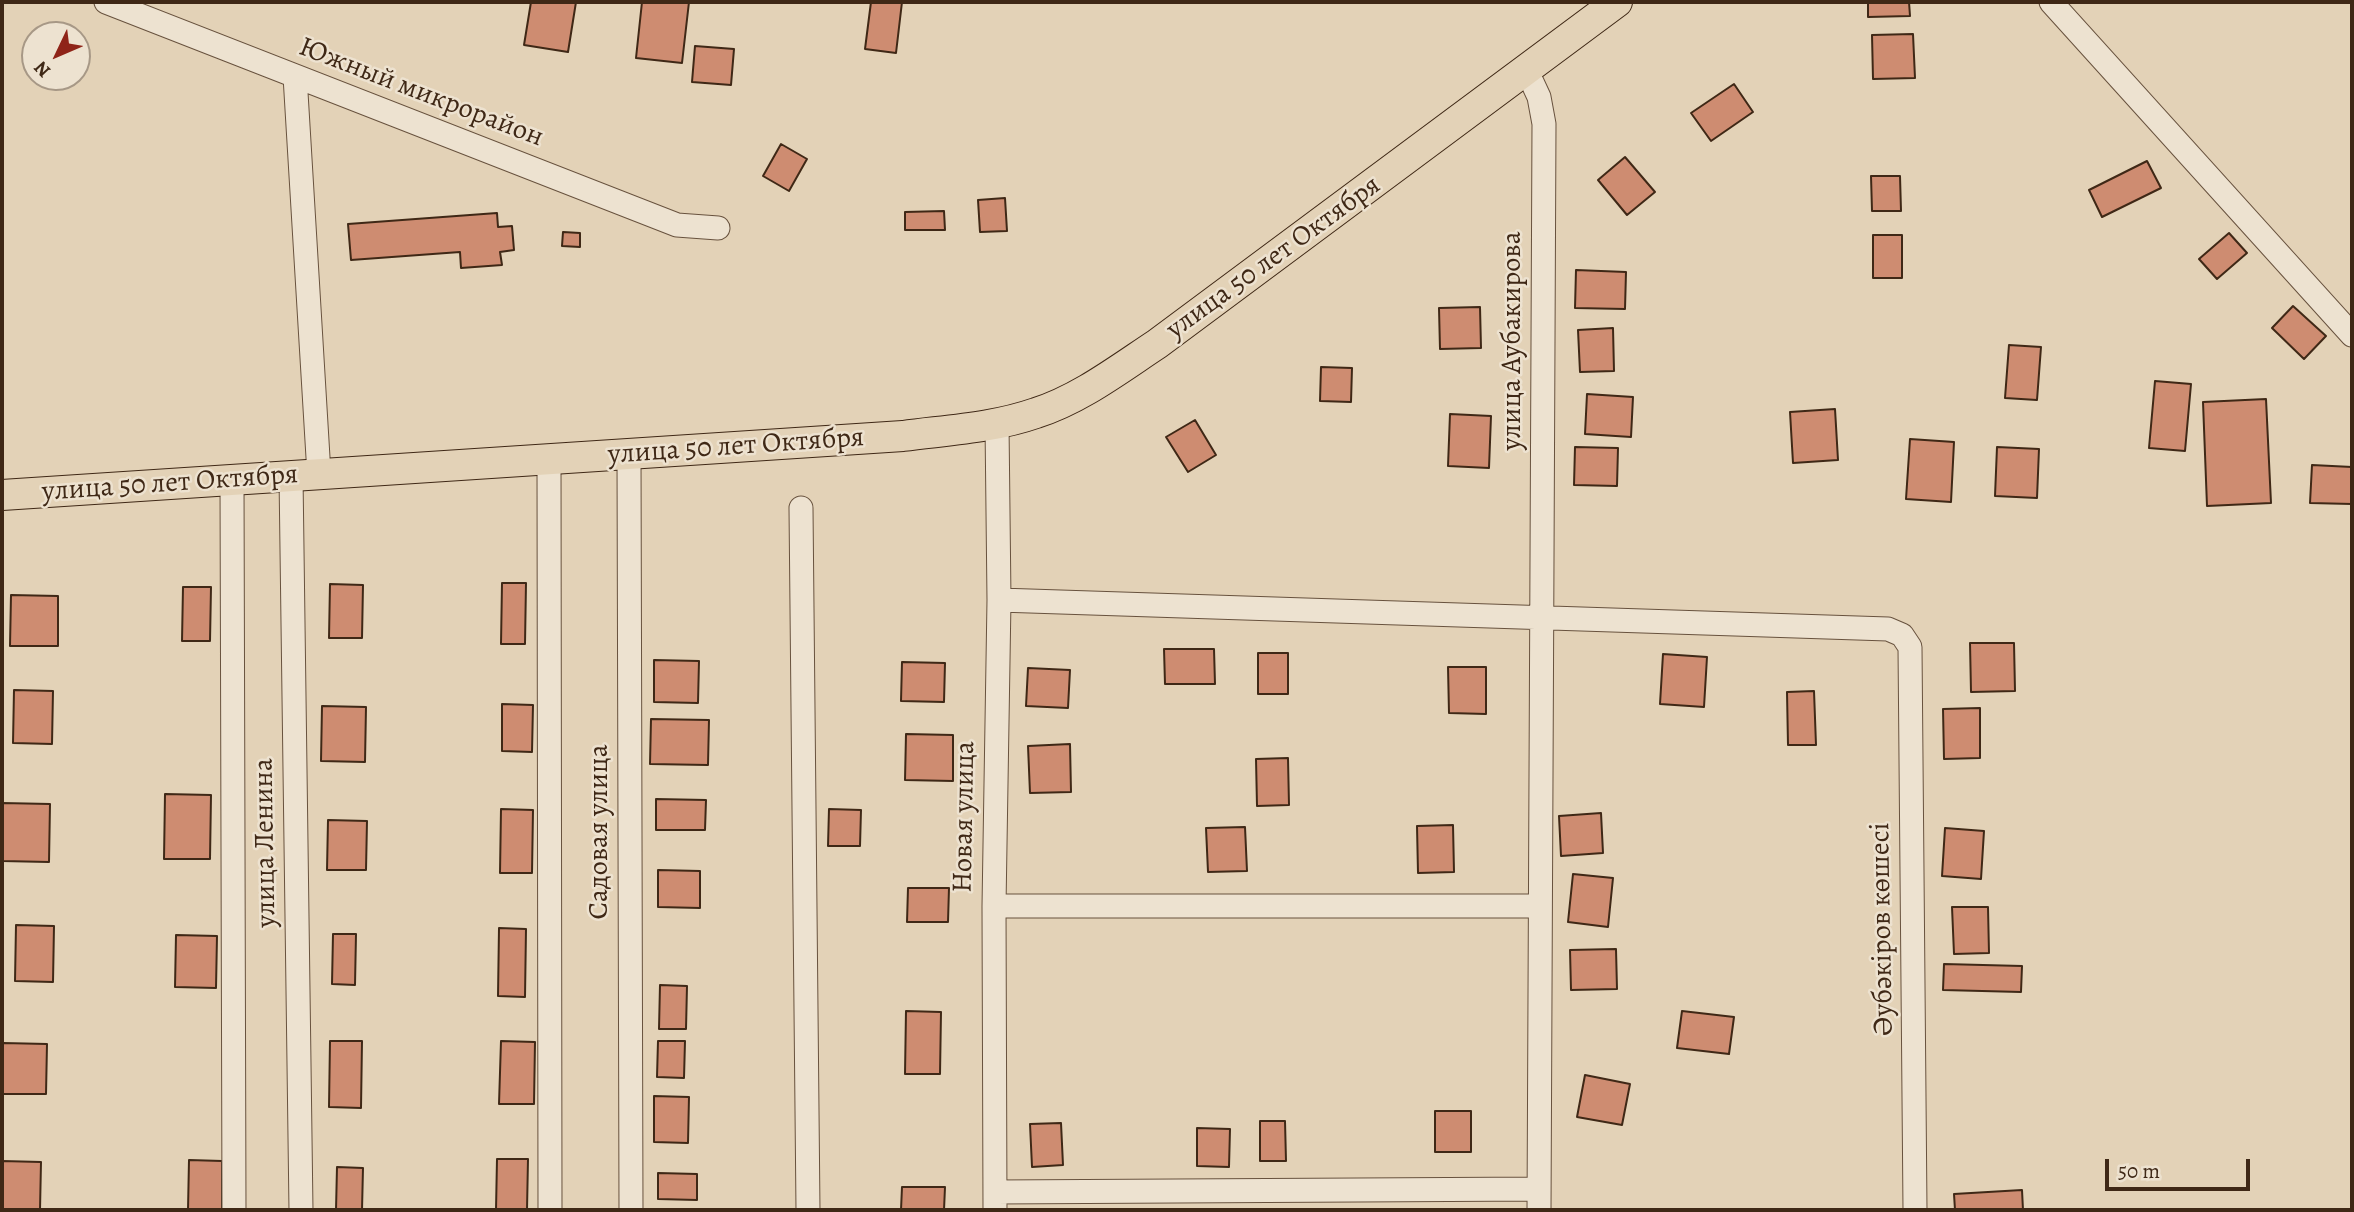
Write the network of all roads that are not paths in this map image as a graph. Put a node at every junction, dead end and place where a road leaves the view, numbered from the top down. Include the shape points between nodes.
1 (106, 2) edge
2 (1617, 2) edge
3 (2051, 2) edge
4 (1526, 69) junction
5 (295, 76) junction
6 (718, 228) dead end
7 (2352, 335) edge
8 (997, 424) junction
9 (629, 454) junction
10 (549, 458) junction
11 (305, 475) junction
12 (232, 480) junction
13 (2, 495) edge
14 (801, 508) dead end
15 (999, 600) junction
16 (1541, 616) junction
17 (994, 906) junction
18 (1540, 906) junction
19 (1539, 1200) edge
20 (995, 1201) edge
21 (234, 1210) edge
22 (301, 1210) edge
23 (550, 1210) edge
24 (631, 1210) edge
25 (808, 1210) edge
26 (1915, 1210) edge

1 - 5 street, Южный микрорайон
2 - 4 main road, улица 50 лет Октября
3 - 7 street
4 - 8 main road, улица 50 лет Октября via 1100,382 1038,413
4 - 16 street, улица Аубакирова via 1539,97 1544,124
5 - 6 street, Южный микрорайон via 677,225
5 - 11 street, улица Ленина
8 - 9 main road, улица 50 лет Октября via 904,436
8 - 15 street, Новая улица
9 - 10 main road, улица 50 лет Октября
9 - 24 street, Садовая улица
10 - 11 main road, улица 50 лет Октября
10 - 23 street, Садовая улица
11 - 12 main road, улица 50 лет Октября
11 - 22 street, улица Ленина
12 - 13 main road, улица 50 лет Октября
12 - 21 street, улица Ленина
14 - 25 street
15 - 16 street
15 - 17 street, Новая улица
16 - 18 street, улица Аубакирова
16 - 26 street, Әубәкіров көшесі via 1888,629 1902,635 1910,648
17 - 18 street
17 - 20 street, Новая улица
18 - 19 street, улица Аубакирова
19 - 20 street

